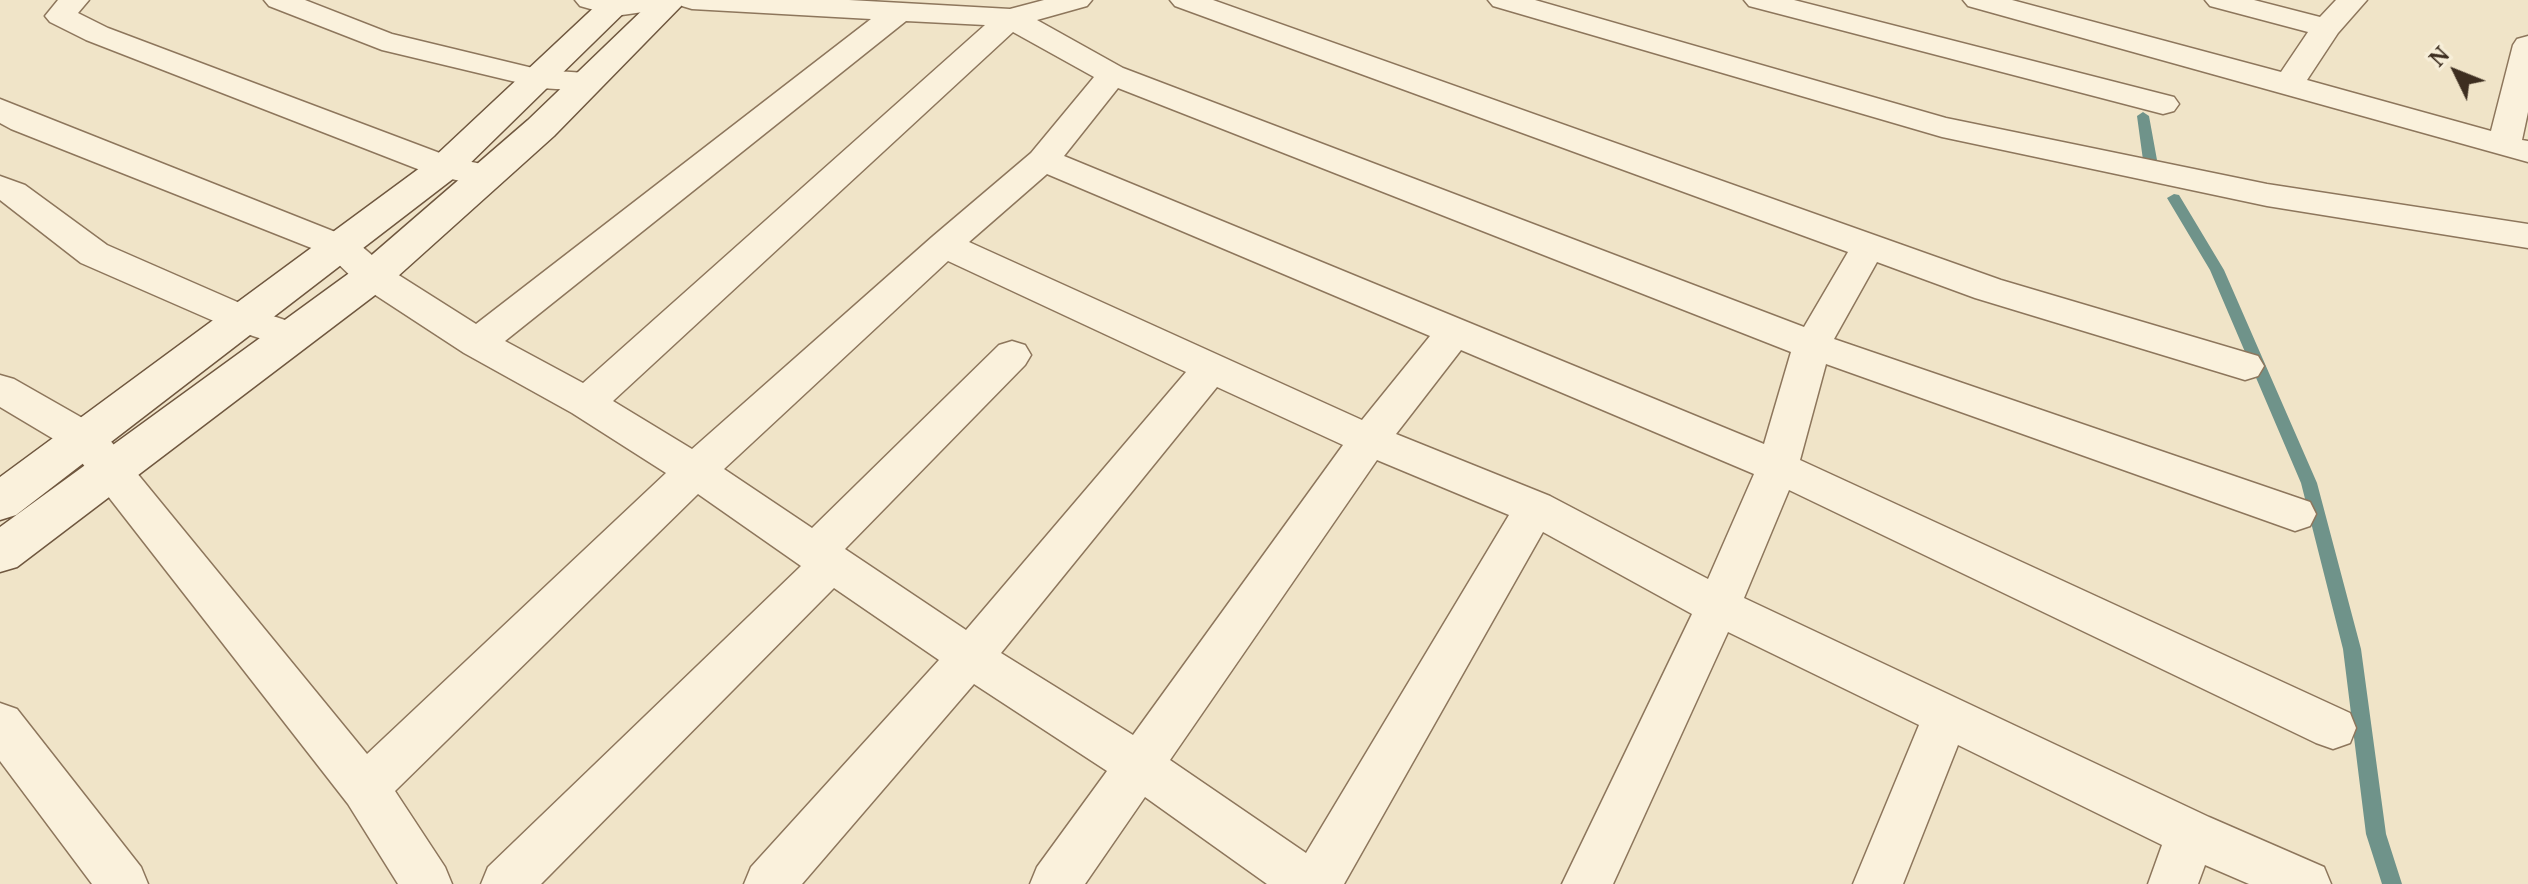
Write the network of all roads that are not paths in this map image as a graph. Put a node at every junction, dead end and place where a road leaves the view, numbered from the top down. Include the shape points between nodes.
1 (74, 0) edge
2 (279, 0) edge
3 (664, 0) edge
4 (671, 0) edge
5 (692, 0) edge
6 (1077, 0) edge
7 (1185, 0) edge
8 (1503, 0) edge
9 (1759, 0) edge
10 (1978, 0) edge
11 (2220, 0) edge
12 (2352, 0) edge
13 (609, 2) edge
14 (900, 11) junction
15 (1011, 18) junction
16 (2326, 28) junction
17 (2528, 45) edge
18 (1112, 75) junction
19 (541, 79) junction
20 (586, 82) junction
21 (2289, 84) junction
22 (2163, 104) dead end
23 (0, 109) edge
24 (2516, 148) edge
25 (1043, 160) junction
26 (445, 167) junction
27 (488, 176) junction
28 (0, 187) edge
29 (2528, 236) edge
30 (944, 245) junction
31 (1869, 246) junction
32 (341, 247) junction
33 (373, 276) junction
34 (245, 320) junction
35 (1454, 332) junction
36 (290, 335) junction
37 (477, 343) junction
38 (1812, 345) junction
39 (1012, 355) dead end
40 (2245, 366) dead end
41 (1212, 367) junction
42 (0, 389) edge
43 (586, 403) junction
44 (1369, 440) junction
45 (99, 453) junction
46 (1778, 467) junction
47 (695, 471) junction
48 (0, 502) edge
49 (1535, 508) junction
50 (2295, 514) dead end
51 (0, 553) edge
52 (822, 558) junction
53 (1718, 606) junction
54 (970, 657) junction
55 (1947, 714) junction
56 (0, 724) edge
57 (2333, 728) dead end
58 (1140, 766) junction
59 (365, 788) junction
60 (2191, 834) junction
61 (123, 884) edge
62 (427, 884) edge
63 (506, 884) edge
64 (769, 884) edge
65 (1055, 884) edge
66 (1309, 884) edge
67 (1316, 884) edge
68 (1587, 884) edge
69 (1878, 884) edge
70 (2173, 884) edge
71 (2306, 884) edge

1 - 26 street via 60,16 97,34
2 - 19 street via 382,41
3 - 13 street
4 - 20 main road
5 - 14 street
6 - 15 street
7 - 31 street
8 - 29 street via 1942,127 2267,195
9 - 22 street
10 - 21 street
11 - 16 street
12 - 16 street
13 - 19 main road
14 - 15 street
14 - 37 street
15 - 18 street
15 - 43 street
16 - 21 street
17 - 24 street
18 - 25 street
18 - 38 street
19 - 20 street
19 - 26 main road
20 - 27 main road
21 - 24 street
23 - 32 street
25 - 30 street
25 - 35 street
26 - 27 street
26 - 32 main road
27 - 33 main road
28 - 34 street via 94,254
30 - 41 street
30 - 47 street
31 - 38 street
31 - 40 street via 1988,289
32 - 33 street
32 - 34 main road
33 - 36 main road
33 - 37 street
34 - 36 street
34 - 45 main road
35 - 44 street
35 - 46 street
36 - 45 main road
37 - 43 street
38 - 46 street
38 - 50 street
39 - 52 street
41 - 44 street
41 - 54 street
42 - 45 street
43 - 47 street
44 - 49 street
44 - 58 street
45 - 48 main road
45 - 51 main road
45 - 59 street
46 - 53 street
46 - 57 street
47 - 52 street
47 - 59 street
49 - 53 street
49 - 67 street
52 - 54 street
52 - 63 street
53 - 55 street
53 - 68 street
54 - 58 street
54 - 64 street
55 - 60 street
55 - 69 street
56 - 61 street
58 - 65 street
58 - 66 street
59 - 62 street
60 - 70 street
60 - 71 street

